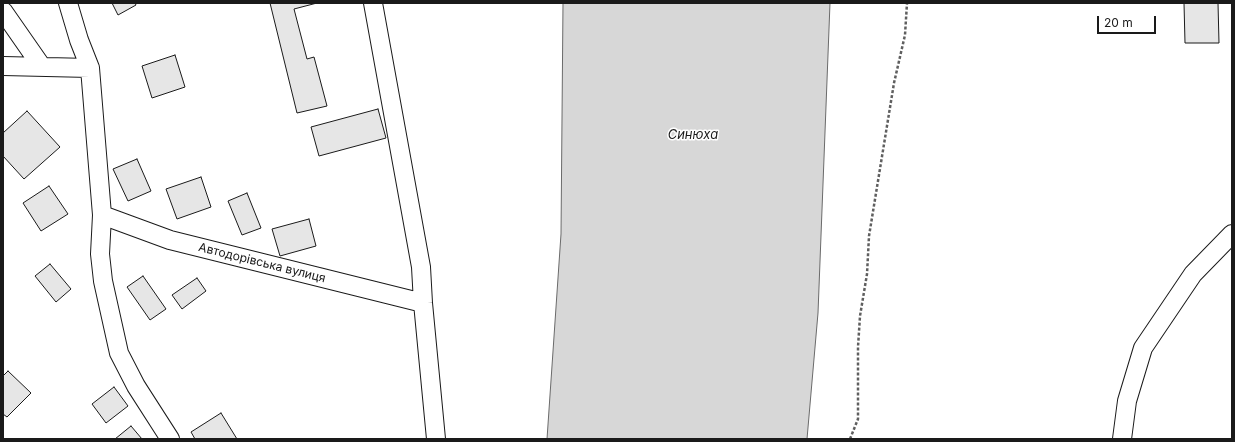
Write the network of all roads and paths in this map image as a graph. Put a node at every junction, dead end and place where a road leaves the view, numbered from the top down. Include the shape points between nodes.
1 (68, 3) edge
2 (373, 3) edge
3 (907, 3) edge
4 (3, 11) edge
5 (3, 66) edge
6 (42, 67) junction
7 (90, 68) junction
8 (102, 216) junction
9 (1232, 234) edge
10 (423, 303) junction
11 (170, 439) edge
12 (436, 439) edge
13 (850, 439) edge
14 (1122, 439) edge

1 - 7 street
2 - 10 street via 421,267
3 - 13 path via 905,36 893,90 869,236 858,347 858,419
4 - 6 street
5 - 6 street
6 - 7 street
7 - 8 street
8 - 10 street, Автодорівська вулиця via 170,240
8 - 11 street via 100,254 103,281 119,353 136,386
9 - 14 street via 1193,274 1143,348 1127,401
10 - 12 street

